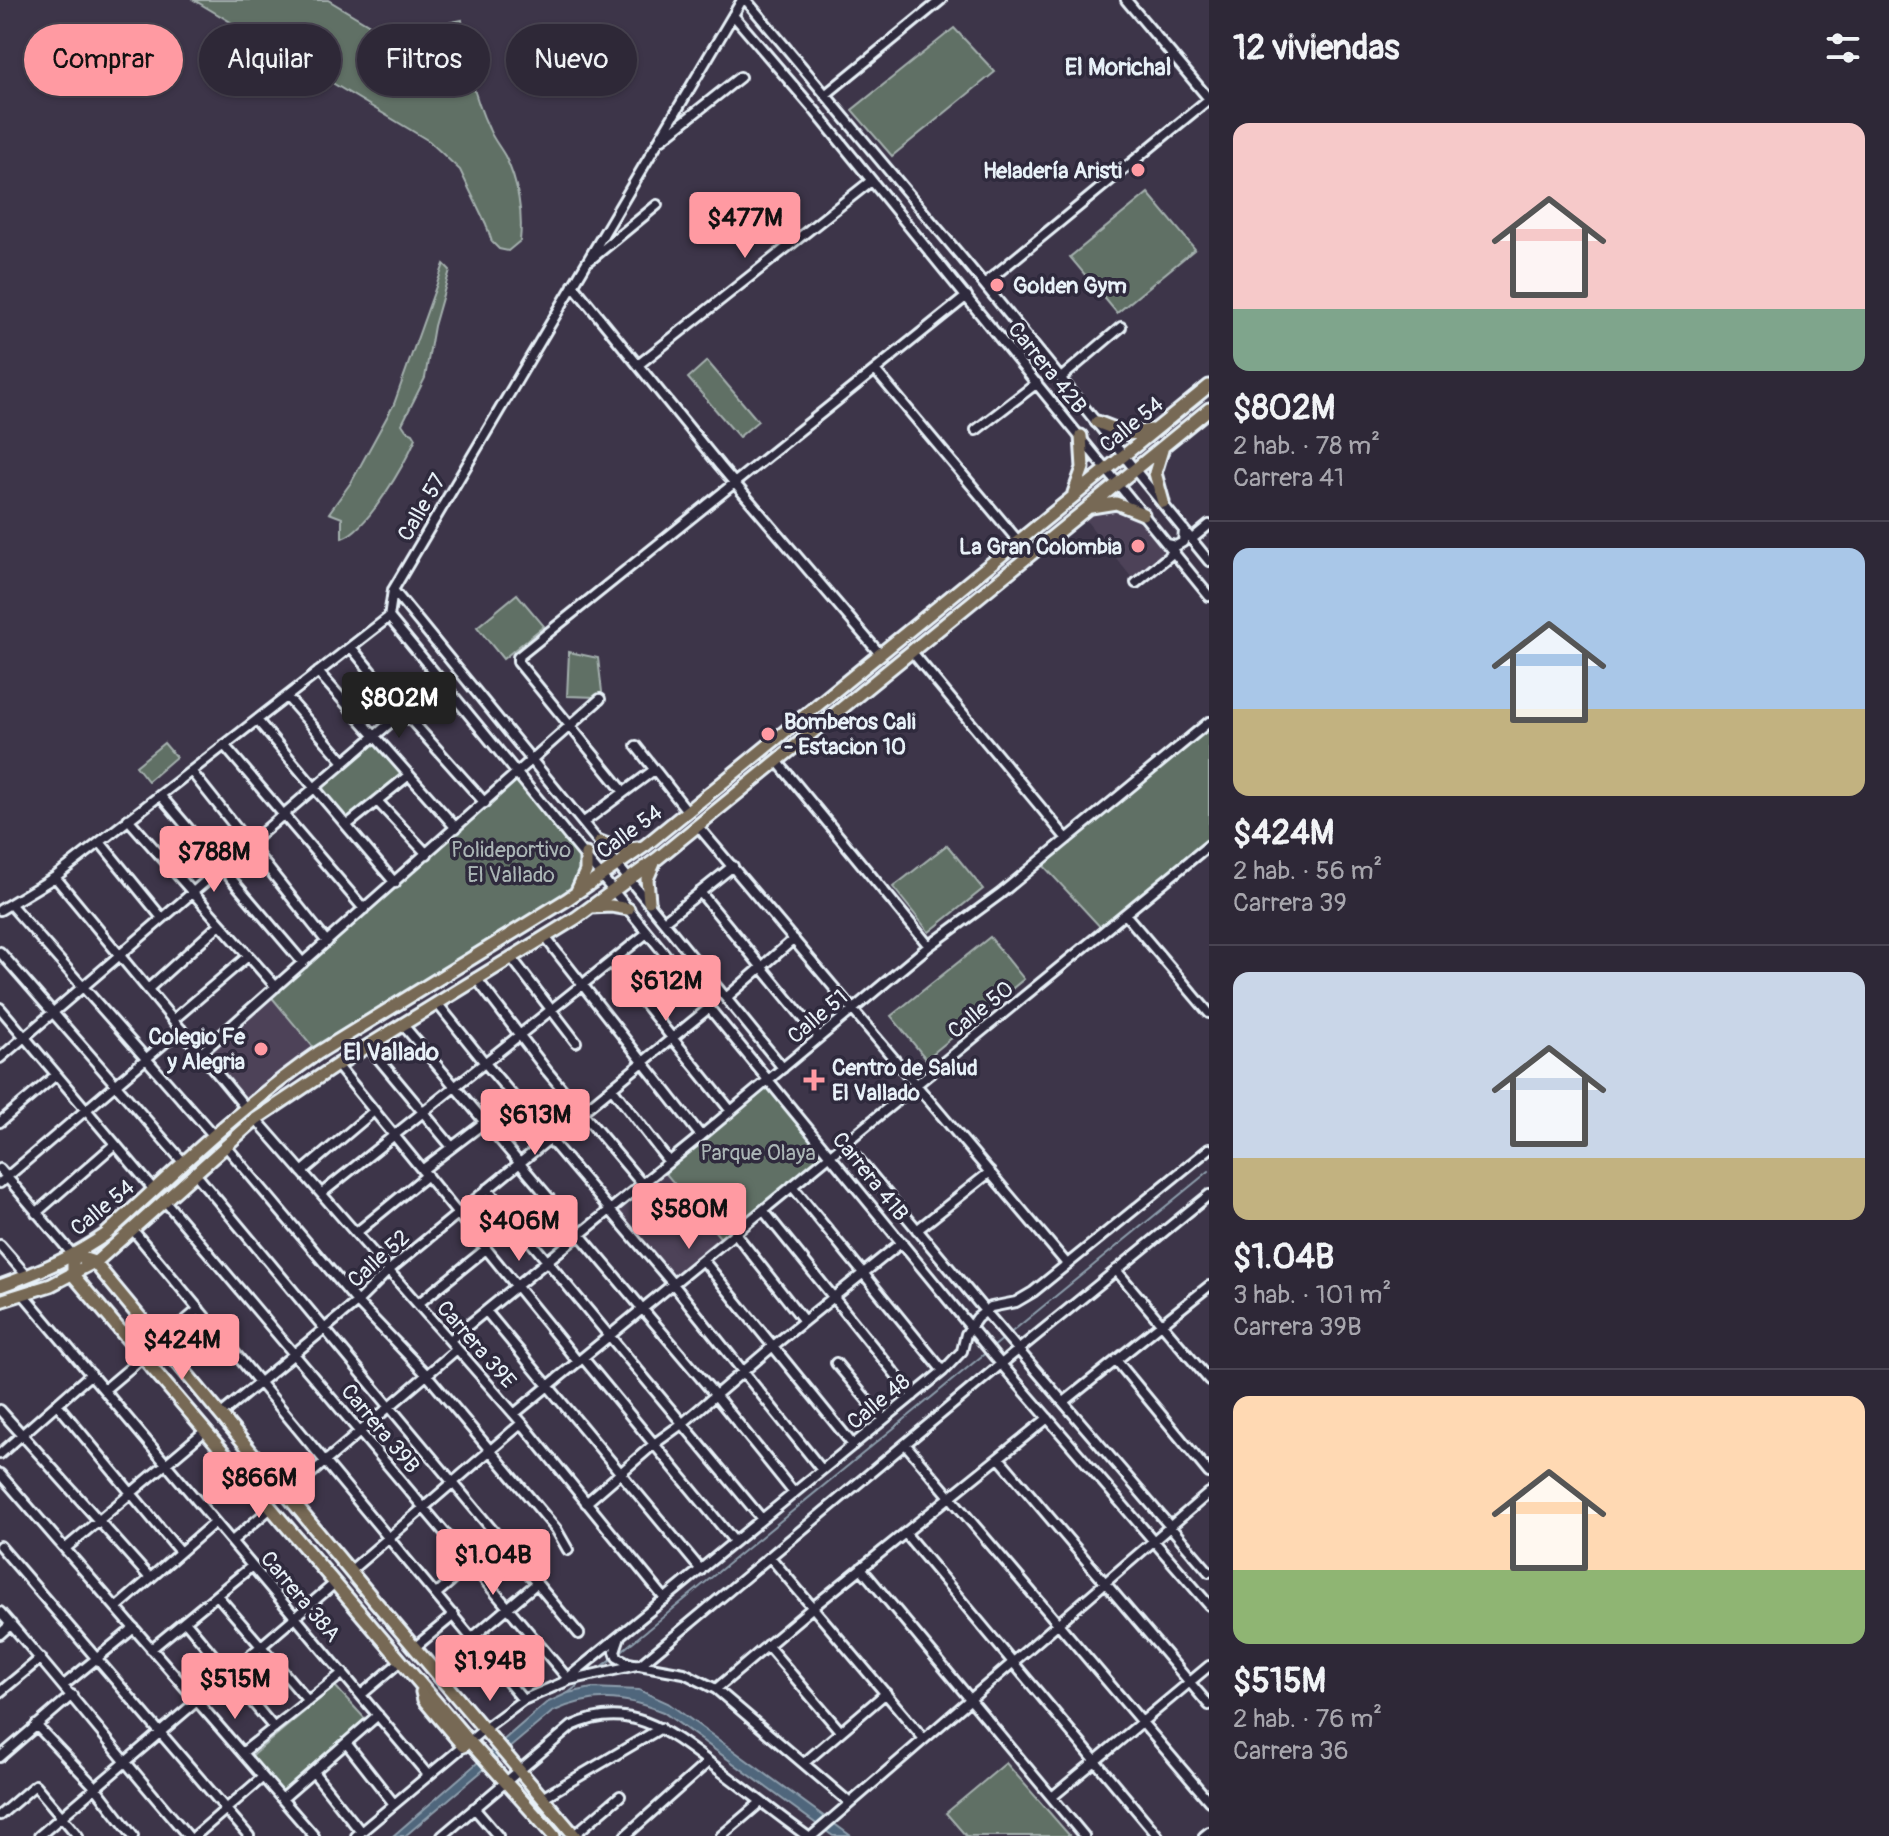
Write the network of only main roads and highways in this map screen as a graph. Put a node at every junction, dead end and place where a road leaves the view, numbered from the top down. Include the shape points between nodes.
1 (1209, 386) edge
2 (1209, 409) edge
3 (1169, 419) junction
4 (1097, 422) road end
5 (1081, 436) road end
6 (1168, 443) junction
7 (1071, 498) junction
8 (1163, 502) road end
9 (1080, 513) junction
10 (1143, 514) road end
11 (600, 842) road end
12 (646, 845) junction
13 (586, 854) road end
14 (658, 858) junction
15 (570, 897) junction
16 (649, 901) road end
17 (591, 907) junction
18 (628, 909) road end
19 (576, 918) junction
20 (109, 1251) junction
21 (73, 1255) junction
22 (94, 1262) junction
23 (73, 1275) junction
24 (108, 1281) junction
25 (51, 1285) junction
26 (0, 1286) edge
27 (87, 1291) junction
28 (0, 1301) edge
29 (183, 1373) junction
30 (168, 1385) junction
31 (206, 1398) junction
32 (188, 1410) junction
33 (302, 1514) junction
34 (285, 1524) junction
35 (320, 1535) junction
36 (304, 1548) junction
37 (575, 1835) edge
38 (554, 1836) edge

1 - 3 main road, Calle 54
2 - 6 main road, Calle 54
3 - 4 main road via 1128,434
3 - 7 main road, Calle 54
5 - 7 main road via 1083,468
6 - 8 main road via 1155,468
6 - 9 main road, Calle 54
7 - 12 main road, Calle 54
9 - 10 main road via 1116,503
9 - 14 main road, Calle 54
11 - 12 main road via 621,850
12 - 15 main road, Calle 54
13 - 15 main road via 586,871
14 - 16 main road via 647,879
14 - 17 main road, Calle 54
15 - 19 main road via 577,905
15 - 21 main road, Calle 54 via 318,1053 245,1107 105,1235
17 - 18 main road
17 - 19 main road, Calle 54
19 - 20 main road, Calle 54 via 256,1119
20 - 22 main road, Calle 54
20 - 24 main road via 103,1265
21 - 22 main road
21 - 23 main road
21 - 26 main road, Calle 54
22 - 23 main road, Calle 54
22 - 24 main road
23 - 25 main road, Calle 54
23 - 27 main road
24 - 29 main road
25 - 27 main road via 66,1282
25 - 28 main road, Calle 54
27 - 30 main road
29 - 30 main road via 181,1386
29 - 31 main road
30 - 32 main road
31 - 32 main road via 191,1397
31 - 33 main road
32 - 34 main road
33 - 34 main road via 296,1527
33 - 35 main road
34 - 36 main road
35 - 36 main road via 307,1533
35 - 37 main road
36 - 38 main road

